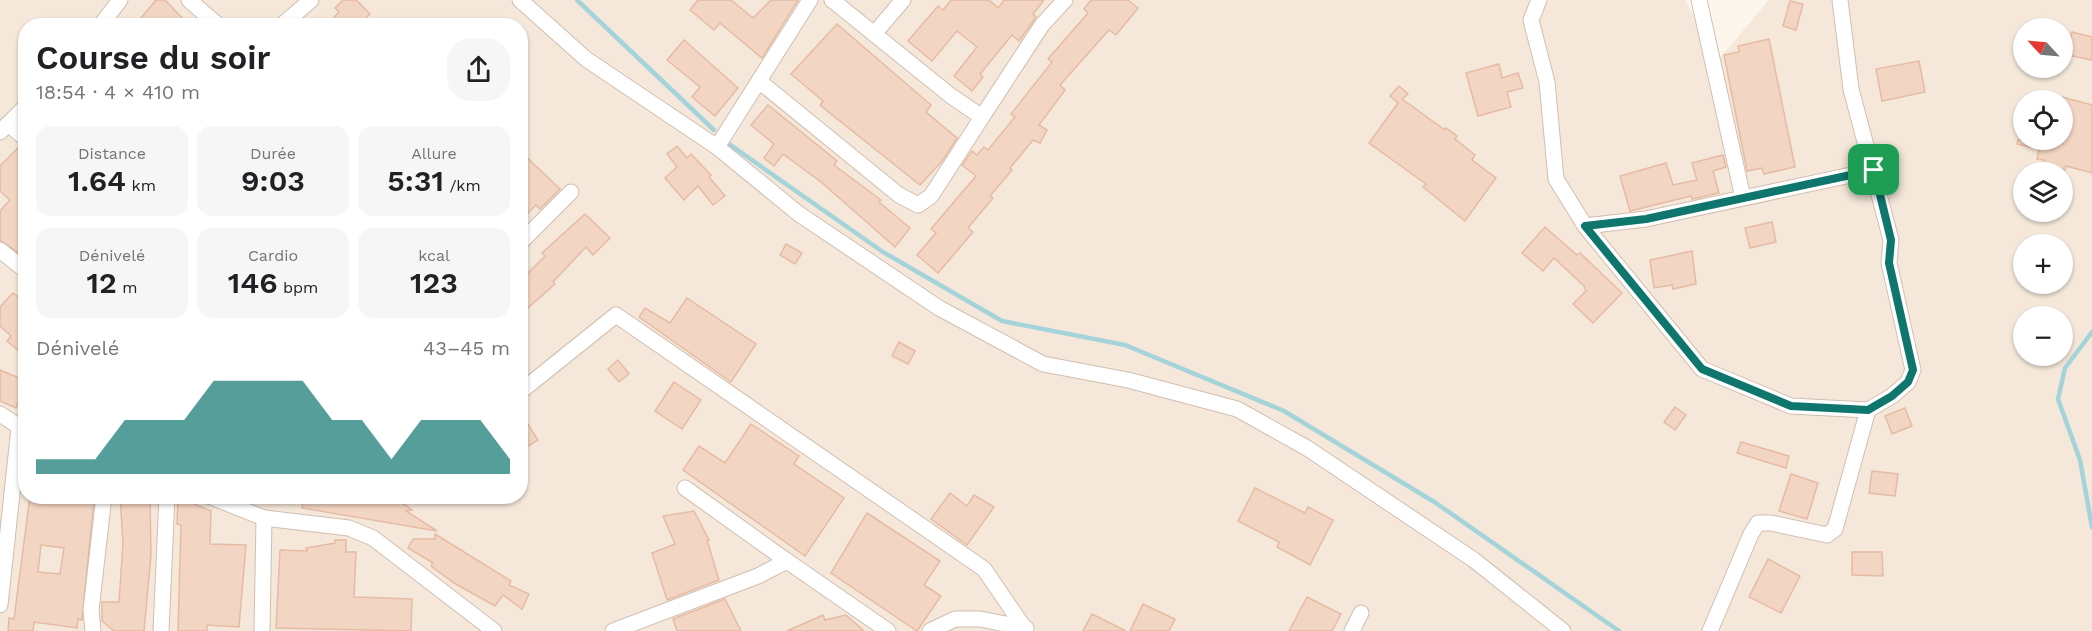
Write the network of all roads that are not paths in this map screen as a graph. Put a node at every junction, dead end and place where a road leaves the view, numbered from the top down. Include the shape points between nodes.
1 (120, 0) edge
2 (189, 0) edge
3 (311, 0) edge
4 (520, 0) edge
5 (810, 0) edge
6 (832, 0) edge
7 (903, 0) edge
8 (1065, 0) edge
9 (1539, 0) edge
10 (1699, 0) edge
11 (1840, 0) edge
12 (106, 18) edge
13 (210, 18) edge
14 (290, 18) edge
15 (874, 34) junction
16 (759, 81) junction
17 (18, 114) edge
18 (982, 117) junction
19 (4, 128) edge
20 (18, 135) edge
21 (717, 147) junction
22 (1874, 170) junction
23 (571, 192) dead end
24 (1743, 198) junction
25 (1585, 226) junction
26 (528, 235) edge
27 (0, 250) edge
28 (18, 265) edge
29 (528, 386) edge
30 (1868, 410) junction
31 (0, 414) edge
32 (18, 426) edge
33 (18, 461) edge
34 (685, 488) dead end
35 (103, 504) edge
36 (167, 504) edge
37 (228, 504) edge
38 (264, 518) junction
39 (787, 561) junction
40 (0, 605) edge
41 (1361, 613) dead end
42 (1027, 629) edge
43 (93, 631) edge
44 (161, 631) edge
45 (262, 631) edge
46 (494, 631) edge
47 (614, 631) edge
48 (888, 631) edge
49 (930, 631) edge
50 (1352, 631) edge
51 (1563, 631) edge
52 (1710, 631) edge

1 - 12 street
2 - 13 street
3 - 14 street
4 - 21 street via 586,58
5 - 16 street
6 - 15 street
7 - 15 street
8 - 18 street via 1042,25
9 - 25 street via 1531,20 1547,82 1556,179
10 - 24 street
11 - 22 street via 1851,89
15 - 18 street
16 - 18 street via 899,195 918,205 931,196
16 - 21 street
17 - 19 street
19 - 20 street
21 - 51 street via 799,214 939,308 1003,344 1043,364 1138,382 1237,409 1307,448 1474,560
22 - 24 street
22 - 30 street via 1891,240 1889,263 1913,370 1908,382
23 - 26 street
24 - 25 street via 1646,219
25 - 30 street via 1702,369 1791,406
27 - 28 street
29 - 42 street via 616,315 984,569
30 - 52 street via 1836,529 1827,535 1758,523
31 - 32 street
33 - 40 street
34 - 39 street
35 - 43 street via 91,610
36 - 44 street
37 - 38 street
38 - 45 street
38 - 46 street via 349,528 373,538
39 - 47 street via 758,576
39 - 48 street
41 - 50 street
42 - 49 street via 955,619

